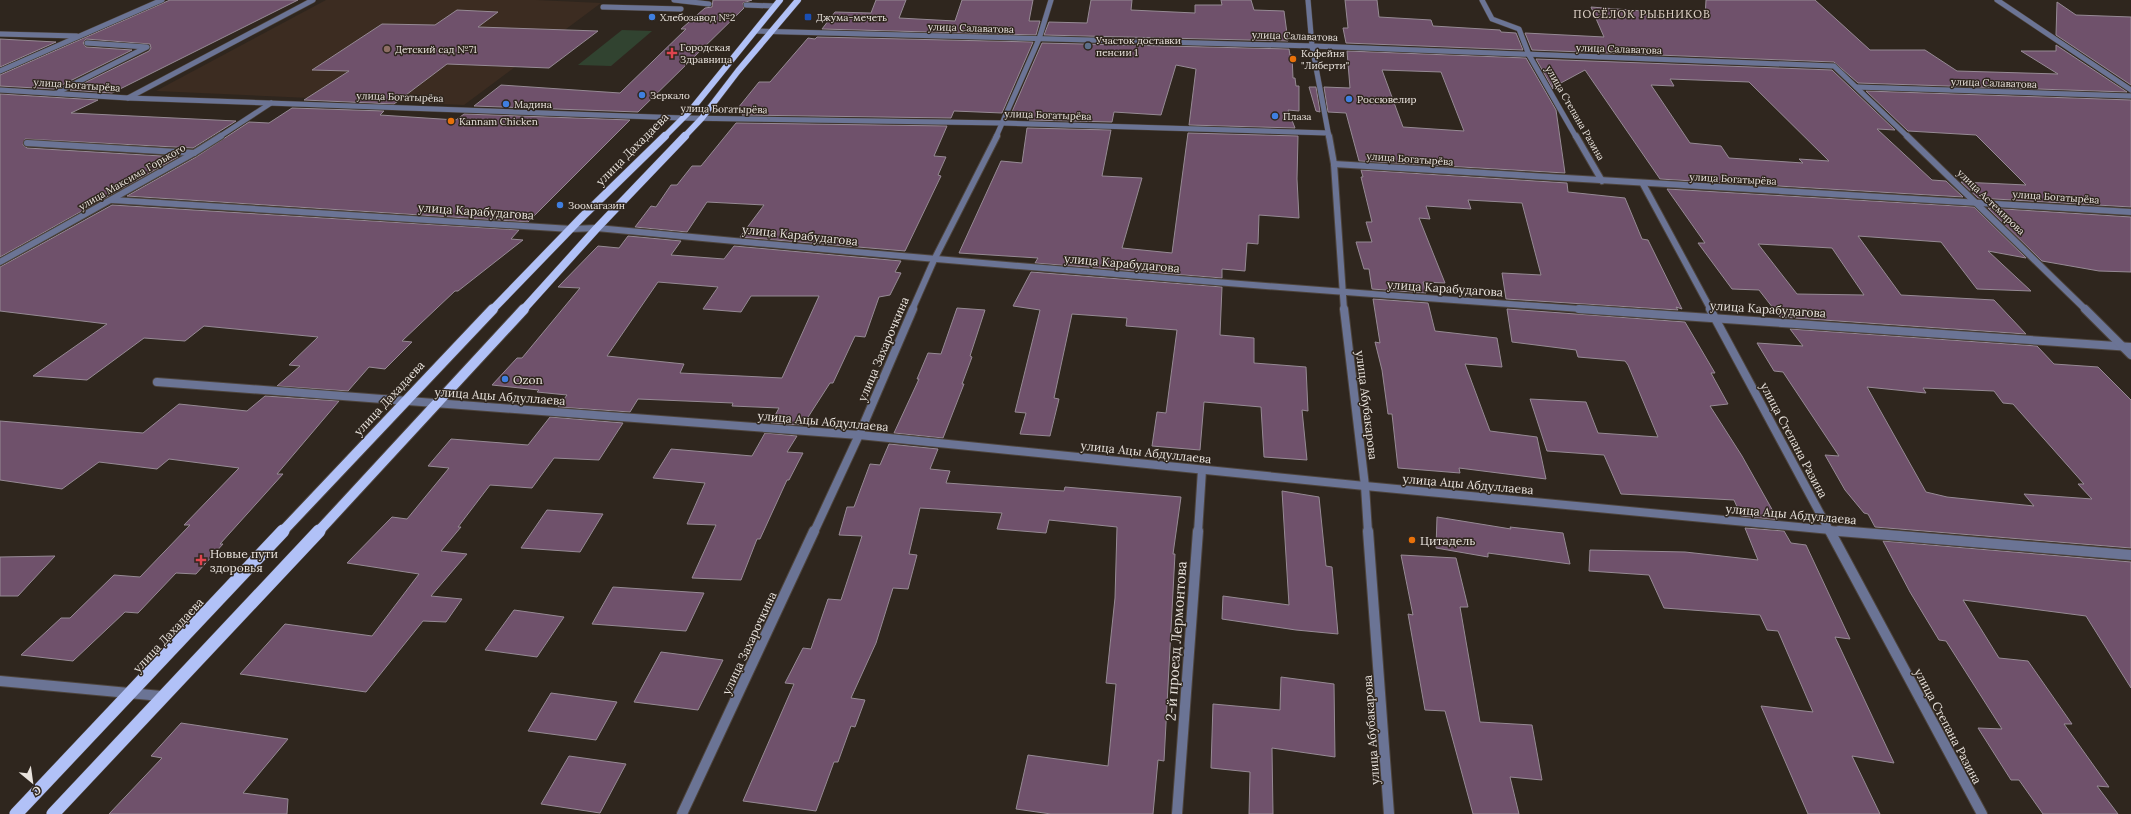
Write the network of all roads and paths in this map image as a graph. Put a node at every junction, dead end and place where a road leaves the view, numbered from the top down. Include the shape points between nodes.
1 (162, 0) edge
2 (314, 0) edge
3 (674, 0) edge
4 (780, 0) edge
5 (798, 0) edge
6 (1051, 0) edge
7 (1308, 0) edge
8 (1482, 0) edge
9 (1998, 0) edge
10 (709, 4) dead end
11 (746, 6) dead end
12 (774, 6) junction
13 (603, 7) dead end
14 (681, 9) dead end
15 (756, 31) junction
16 (772, 31) junction
17 (0, 34) edge
18 (77, 36) junction
19 (1038, 39) junction
20 (87, 44) dead end
21 (1312, 46) junction
22 (1529, 55) junction
23 (1834, 66) joint
24 (0, 71) edge
25 (1856, 87) junction
26 (0, 90) edge
27 (2131, 90) edge
28 (56, 93) junction
29 (2131, 96) edge
30 (128, 98) junction
31 (271, 103) junction
32 (682, 118) junction
33 (702, 118) junction
34 (1003, 123) junction
35 (1328, 133) junction
36 (27, 143) dead end
37 (194, 153) junction
38 (1334, 164) junction
39 (1602, 181) junction
40 (1643, 184) junction
41 (112, 200) junction
42 (1977, 202) junction
43 (2131, 212) edge
44 (572, 228) junction
45 (597, 228) junction
46 (934, 260) junction
47 (0, 262) edge
48 (1342, 293) junction
49 (1715, 318) junction
50 (2122, 346) junction
51 (2131, 347) edge
52 (2131, 355) edge
53 (157, 382) dead end
54 (404, 401) junction
55 (438, 404) junction
56 (859, 435) junction
57 (1202, 470) junction
58 (1366, 486) junction
59 (1829, 530) junction
60 (2131, 555) edge
61 (0, 681) edge
62 (131, 693) junction
63 (162, 696) junction
64 (16, 814) edge
65 (53, 814) edge
66 (682, 814) edge
67 (1177, 814) edge
68 (1389, 814) edge
69 (1982, 814) edge

1 - 18 street
2 - 30 street
3 - 10 street
4 - 12 main road, улица Дахадаева
5 - 16 main road
6 - 19 street, улица Захарочкина
7 - 21 street, улица Абубакарова
8 - 22 street, улица Степана Разина via 1492,19 1519,29
9 - 27 street
11 - 12 street
12 - 15 main road, улица Дахадаева
13 - 14 street
15 - 16 street, улица Салаватова
15 - 32 main road, улица Дахадаева
16 - 19 street, улица Салаватова
16 - 33 main road
17 - 18 street
18 - 24 street
19 - 21 street, улица Салаватова
19 - 34 street, улица Захарочкина
20 - 28 street via 147,47
21 - 22 street, улица Салаватова
21 - 35 street, улица Абубакарова
22 - 23 street, улица Салаватова
22 - 39 street, улица Степана Разина
23 - 25 street, улица Астемирова
25 - 29 street, улица Салаватова
25 - 42 street, улица Астемирова
26 - 28 street, улица Богатырёва
28 - 30 street, улица Богатырёва
30 - 31 street, улица Богатырёва
31 - 32 street, улица Богатырёва
31 - 37 street, улица Максима Горького
32 - 33 street, улица Богатырёва
32 - 44 main road, улица Дахадаева
33 - 34 street, улица Богатырёва
33 - 45 main road
34 - 35 street, улица Богатырёва
34 - 46 street, улица Захарочкина
35 - 38 street, улица Абубакарова
36 - 37 street
37 - 41 street, улица Максима Горького
38 - 39 street, улица Богатырёва
38 - 48 street, улица Абубакарова
39 - 40 street, улица Богатырёва
40 - 42 street, улица Богатырёва
40 - 49 street, улица Степана Разина
41 - 44 street, улица Карабудагова
41 - 47 street, улица Максима Горького
42 - 43 street, улица Богатырёва
42 - 50 street, улица Астемирова
44 - 45 street, улица Карабудагова
44 - 54 main road, улица Дахадаева
45 - 46 street, улица Карабудагова
45 - 55 main road
46 - 48 street, улица Карабудагова
46 - 56 street, улица Захарочкина
48 - 49 street, улица Карабудагова
48 - 58 street, улица Абубакарова
49 - 50 street, улица Карабудагова
49 - 59 street, улица Степана Разина
50 - 51 street, улица Карабудагова
50 - 52 street, улица Астемирова
53 - 54 street, улица Ацы Абдуллаева
54 - 55 street, улица Ацы Абдуллаева
54 - 62 main road, улица Дахадаева
55 - 56 street, улица Ацы Абдуллаева
55 - 63 main road
56 - 57 street, улица Ацы Абдуллаева
56 - 66 street, улица Захарочкина
57 - 58 street, улица Ацы Абдуллаева
57 - 67 street, 2-й проезд Лермонтова
58 - 59 street, улица Ацы Абдуллаева
58 - 68 street, улица Абубакарова
59 - 60 street, улица Ацы Абдуллаева
59 - 69 street, улица Степана Разина
61 - 62 street
62 - 63 street
62 - 64 main road, улица Дахадаева
63 - 65 main road

